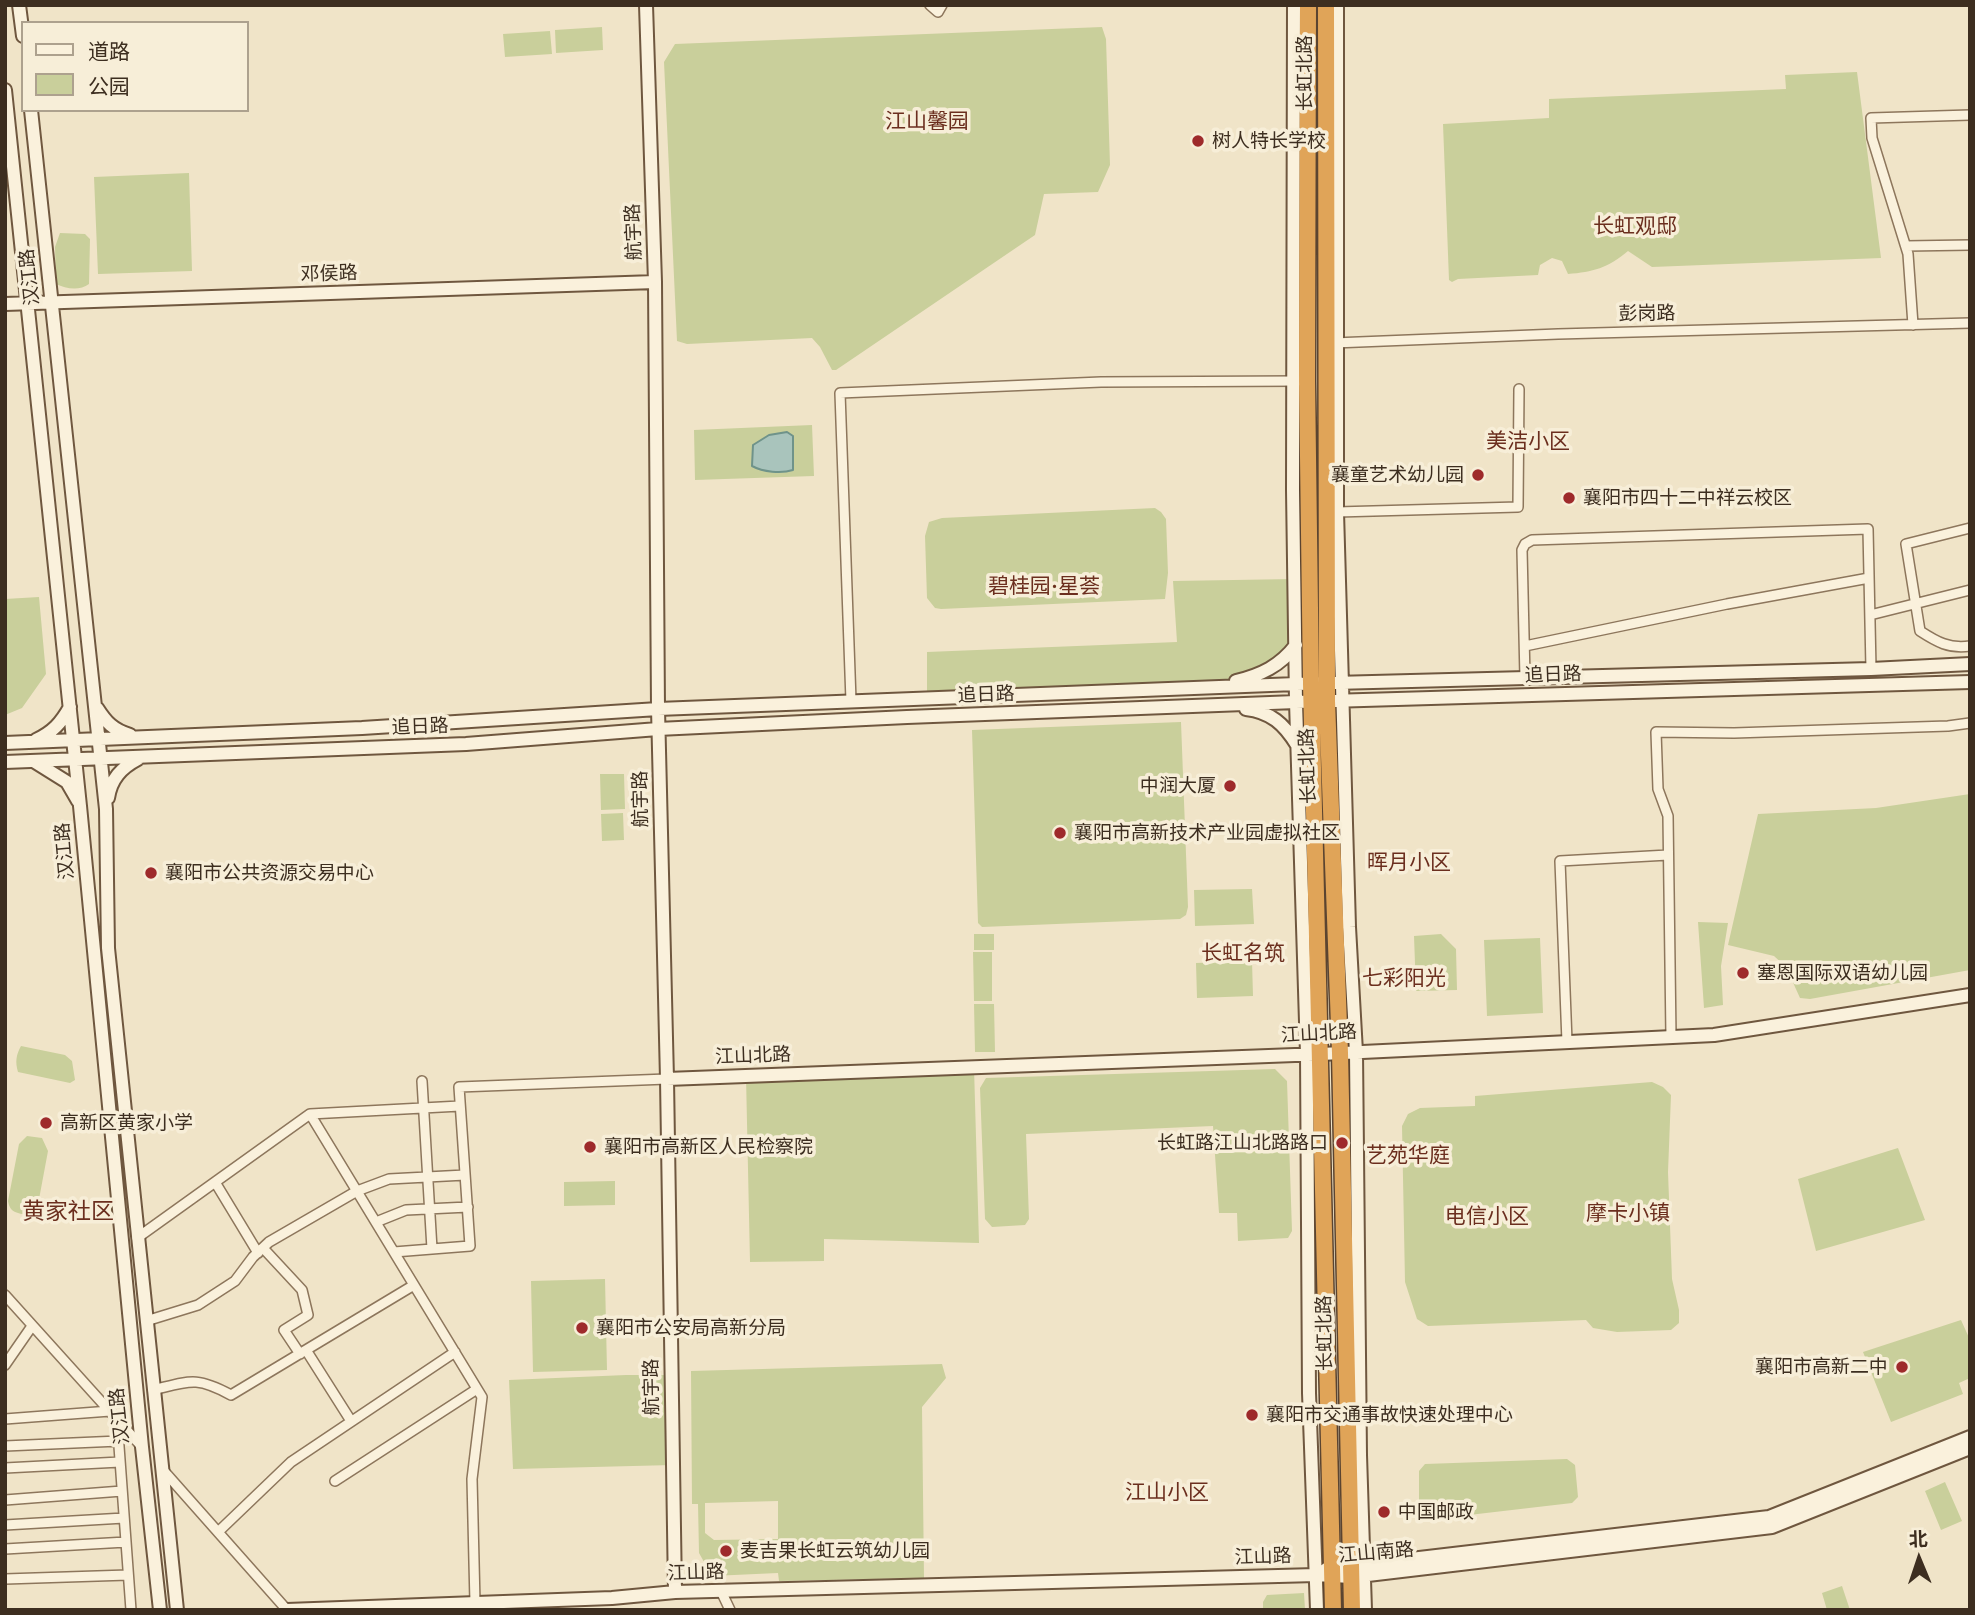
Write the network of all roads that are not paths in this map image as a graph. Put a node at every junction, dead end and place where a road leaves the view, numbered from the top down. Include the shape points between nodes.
1 (646, 5) edge
2 (930, 5) edge
3 (942, 5) edge
4 (1294, 5) edge
5 (1308, 5) edge
6 (1326, 5) edge
7 (1337, 5) edge
8 (5, 90) edge
9 (31, 112) edge
10 (1970, 115) edge
11 (1970, 245) edge
12 (1906, 246) junction
13 (654, 282) junction
14 (52, 302) junction
15 (28, 303) junction
16 (5, 304) edge
17 (1970, 323) edge
18 (1913, 325) junction
19 (1331, 344) junction
20 (1300, 381) junction
21 (1519, 389) dead end
22 (1337, 512) junction
23 (1970, 528) edge
24 (1869, 578) junction
25 (1970, 590) edge
26 (1310, 598) junction
27 (1918, 603) junction
28 (1870, 615) junction
29 (1525, 646) junction
30 (1970, 646) edge
31 (1295, 647) junction
32 (1970, 664) edge
33 (1871, 668) junction
34 (1525, 678) junction
35 (1970, 682) edge
36 (1343, 683) junction
37 (1311, 684) junction
38 (1213, 687) junction
39 (851, 701) junction
40 (1344, 701) junction
41 (1311, 702) junction
42 (95, 705) junction
43 (1218, 705) junction
44 (70, 707) junction
45 (658, 709) junction
46 (1970, 723) edge
47 (658, 729) junction
48 (137, 737) junction
49 (99, 739) junction
50 (73, 740) junction
51 (31, 742) junction
52 (5, 743) edge
53 (1297, 746) junction
54 (141, 757) junction
55 (101, 758) junction
56 (75, 759) junction
57 (32, 761) junction
58 (5, 762) edge
59 (1313, 774) junction
60 (80, 806) junction
61 (106, 808) junction
62 (1668, 855) junction
63 (1970, 995) edge
64 (1671, 1037) junction
65 (1567, 1042) junction
66 (1348, 1052) junction
67 (1314, 1054) junction
68 (667, 1079) junction
69 (422, 1080) dead end
70 (460, 1106) junction
71 (424, 1107) junction
72 (310, 1114) junction
73 (465, 1175) junction
74 (428, 1177) junction
75 (215, 1182) junction
76 (357, 1191) junction
77 (468, 1207) junction
78 (431, 1209) junction
79 (376, 1222) junction
80 (137, 1238) junction
81 (432, 1249) junction
82 (260, 1250) junction
83 (394, 1252) junction
84 (414, 1285) junction
85 (5, 1295) edge
86 (146, 1321) junction
87 (32, 1326) junction
88 (303, 1352) junction
89 (454, 1352) junction
90 (5, 1365) edge
91 (477, 1389) junction
92 (153, 1390) junction
93 (110, 1411) junction
94 (5, 1419) edge
95 (117, 1419) junction
96 (351, 1422) junction
97 (1970, 1437) edge
98 (119, 1441) junction
99 (5, 1446) edge
100 (142, 1447) junction
101 (1970, 1448) edge
102 (120, 1462) junction
103 (5, 1468) edge
104 (162, 1469) junction
105 (335, 1481) dead end
106 (122, 1491) junction
107 (5, 1500) edge
108 (124, 1518) junction
109 (5, 1525) edge
110 (218, 1532) junction
111 (126, 1542) junction
112 (5, 1549) edge
113 (1333, 1571) junction
114 (1358, 1571) junction
115 (128, 1575) junction
116 (1316, 1575) junction
117 (5, 1579) edge
118 (721, 1591) junction
119 (675, 1592) junction
120 (475, 1603) junction
121 (131, 1610) edge
122 (160, 1610) edge
123 (177, 1610) edge
124 (287, 1610) edge
125 (730, 1610) edge
126 (1317, 1610) edge
127 (1333, 1610) edge
128 (1352, 1610) edge
129 (1365, 1610) edge

1 - 13 street, 航宇路
2 - 3 street via 938,12
4 - 20 street
5 - 20 highway, 长虹北路
6 - 19 highway, 长虹北路
7 - 19 street
8 - 15 street, 汉江路
9 - 14 street, 汉江路
10 - 12 street via 1871,118 1872,138
11 - 12 street
12 - 18 street
13 - 14 street, 邓侯路
13 - 45 street, 航宇路
14 - 15 street, 邓侯路
14 - 42 street, 汉江路
15 - 16 street, 邓侯路
15 - 44 street, 汉江路
17 - 18 street, 彭岗路
18 - 19 street, 彭岗路
19 - 22 street
19 - 37 highway, 长虹北路
20 - 26 highway, 长虹北路
20 - 31 street
20 - 39 street via 1101,382 840,393
21 - 22 street via 1518,507
22 - 36 street
23 - 27 street via 1906,544
24 - 28 street
24 - 29 street
24 - 29 street via 1868,528 1532,540 1522,550
25 - 27 street
26 - 31 street
26 - 37 highway, 长虹北路
27 - 28 street
27 - 30 street via 1920,631 1941,644
28 - 33 street
29 - 34 street
31 - 37 street
31 - 38 street via 1281,663 1260,675
32 - 33 street, 追日路
33 - 34 street, 追日路
34 - 36 street, 追日路
35 - 40 street, 追日路
36 - 37 street, 追日路
36 - 40 street
37 - 38 street, 追日路
37 - 41 highway, 长虹北路
38 - 39 street, 追日路
39 - 45 street, 追日路
40 - 41 street, 追日路
40 - 66 street
41 - 43 street, 追日路
41 - 53 street
41 - 59 highway, 长虹北路
41 - 66 highway, 长虹北路
42 - 48 street via 116,731
42 - 49 street, 汉江路
43 - 47 street, 追日路
43 - 53 street via 1258,710 1277,719
44 - 50 street, 汉江路
44 - 51 street via 51,733
45 - 47 street, 航宇路
45 - 48 street, 追日路
46 - 62 street via 1656,732 1658,789 1668,816
47 - 54 street, 追日路 via 466,744
47 - 68 street, 航宇路
48 - 49 street, 追日路
49 - 50 street, 追日路
49 - 55 street, 汉江路
50 - 51 street, 追日路
50 - 56 street, 汉江路
51 - 52 street, 追日路
53 - 59 street
53 - 67 street
54 - 55 street, 追日路
54 - 61 street via 126,765 110,785
55 - 56 street, 追日路
55 - 61 street, 汉江路
56 - 57 street, 追日路
56 - 60 street, 汉江路
57 - 58 street, 追日路
57 - 60 street via 67,782
59 - 67 highway, 长虹北路
60 - 100 street, 汉江路
61 - 80 street, 汉江路 via 108,948
62 - 64 street
62 - 65 street via 1560,861
63 - 64 street, 江山北路 via 1714,1035
64 - 65 street, 江山北路
65 - 66 street, 江山北路
66 - 67 street, 江山北路
66 - 114 highway, 长虹北路
67 - 68 street, 江山北路
67 - 113 highway, 长虹北路
67 - 116 street via 1309,1393
68 - 70 street via 459,1087
68 - 119 street, 航宇路
69 - 71 street
70 - 71 street
70 - 73 street
71 - 72 street
71 - 74 street
72 - 75 street
72 - 76 street
73 - 74 street
73 - 77 street
74 - 76 street via 389,1179
74 - 78 street
75 - 80 street
75 - 82 street
76 - 79 street
76 - 82 street
77 - 78 street
77 - 81 street via 471,1246
78 - 79 street via 406,1210
78 - 81 street
79 - 83 street
80 - 86 street, 汉江路
81 - 83 street
82 - 86 street via 235,1281 198,1305
82 - 88 street via 302,1290 308,1315 284,1330
83 - 84 street
84 - 88 street
84 - 89 street
85 - 87 street
86 - 92 street, 汉江路
87 - 90 street
87 - 93 street
88 - 92 street via 230,1395 204,1381
88 - 96 street
89 - 91 street
89 - 96 street
91 - 105 street
91 - 120 street via 482,1397 472,1479
92 - 104 street, 汉江路
93 - 94 street
93 - 95 street
95 - 98 street
95 - 100 street
96 - 110 street via 291,1462
97 - 114 street, 江山南路 via 1769,1517
98 - 99 street
98 - 102 street
100 - 122 street, 汉江路
101 - 114 street, 江山南路 via 1772,1527
102 - 103 street
102 - 106 street
104 - 110 street
104 - 123 street, 汉江路
106 - 107 street
106 - 108 street
108 - 109 street
108 - 111 street
110 - 124 street
111 - 112 street
111 - 115 street
113 - 114 street, 江山南路
113 - 116 street, 江山南路
113 - 127 highway, 长虹北路
114 - 128 highway, 长虹北路
114 - 129 street
115 - 117 street
115 - 121 street
116 - 118 street, 江山路
116 - 126 street
118 - 119 street, 江山路
118 - 125 street
119 - 120 street, 江山路
120 - 124 street, 江山路

